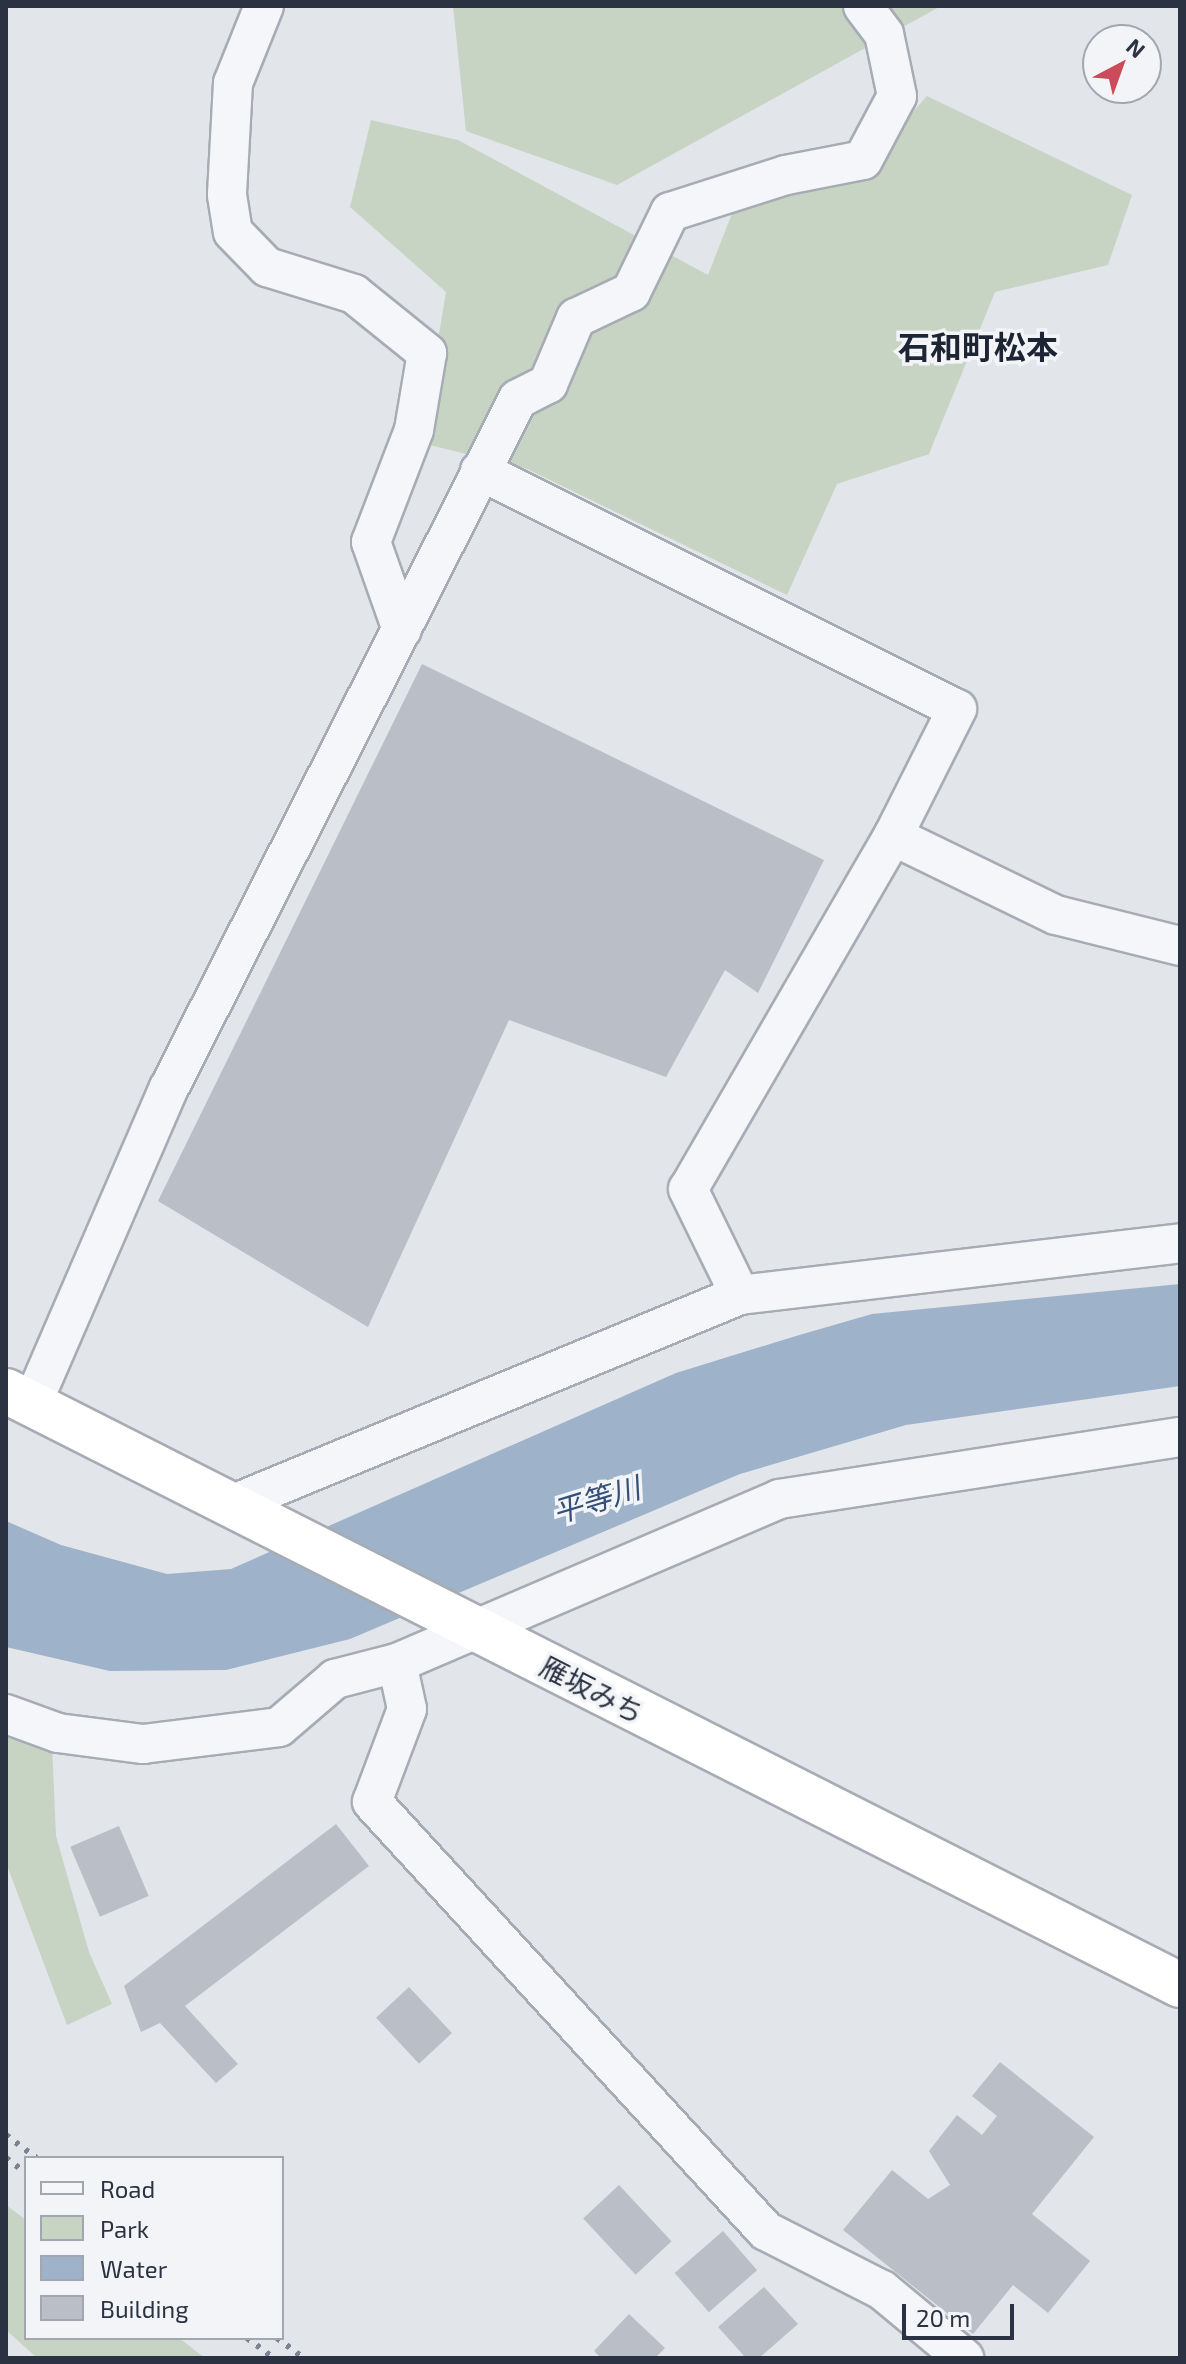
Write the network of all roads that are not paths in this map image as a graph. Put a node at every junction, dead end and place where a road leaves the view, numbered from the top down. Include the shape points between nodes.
1 (264, 6) edge
2 (863, 6) edge
3 (480, 471) junction
4 (402, 630) junction
5 (893, 836) junction
6 (1180, 946) edge
7 (1180, 1243) edge
8 (740, 1295) junction
9 (19, 1398) edge
10 (1180, 1437) edge
11 (241, 1510) junction
12 (457, 1621) junction
13 (397, 1663) junction
14 (6, 1714) edge
15 (1180, 1985) edge
16 (964, 2358) edge

1 - 4 street via 233,83 227,195 233,232 267,267 354,294 427,353 414,430 371,542
2 - 3 street via 884,34 897,96 863,160 786,175 670,212 631,292 576,318 548,384 518,399
3 - 4 street
3 - 5 street via 957,709
4 - 9 street via 169,1088
5 - 6 street via 1056,915
5 - 8 street via 688,1189
7 - 8 street
8 - 11 street
9 - 11 highway, 雁坂みち
10 - 12 street via 779,1499
11 - 12 highway, 雁坂みち
12 - 13 street
12 - 15 highway, 雁坂みち
13 - 14 street via 335,1679 279,1727 212,1737 143,1744 58,1733
13 - 16 street via 407,1709 372,1802 766,2231 882,2290

